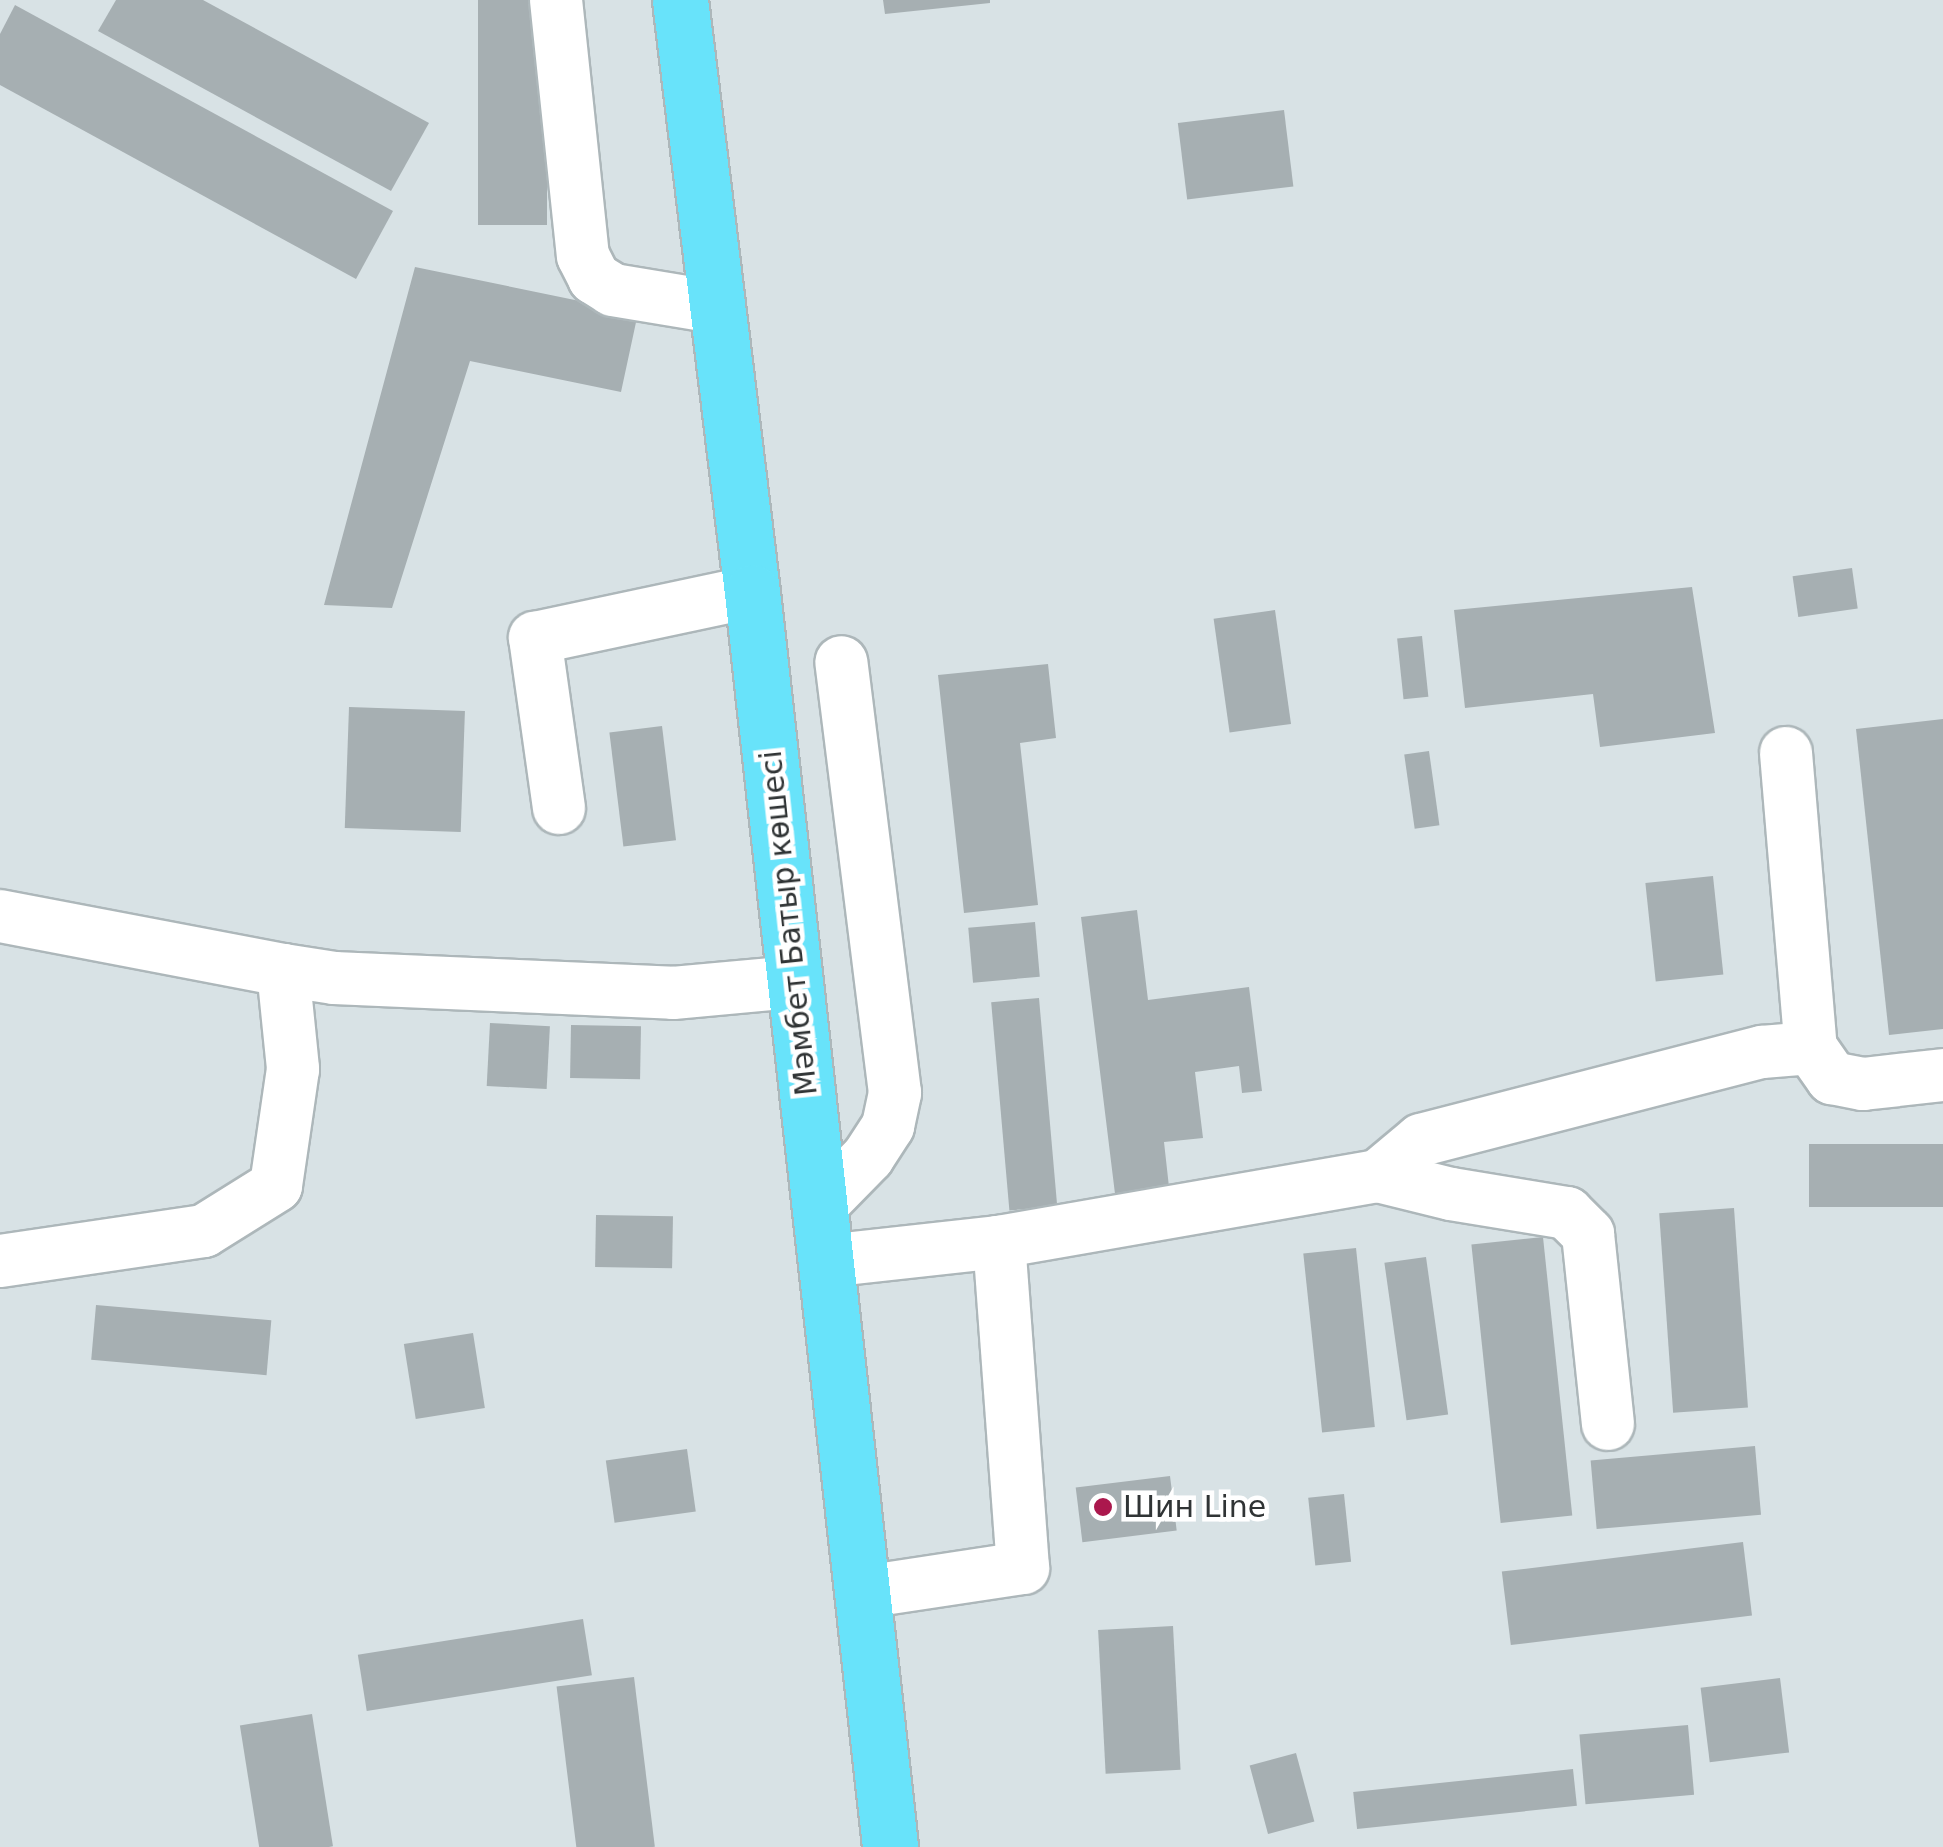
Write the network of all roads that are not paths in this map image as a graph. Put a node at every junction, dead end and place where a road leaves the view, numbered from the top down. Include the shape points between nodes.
1 (556, 0) edge
2 (680, 0) edge
3 (716, 307) junction
4 (752, 592) junction
5 (841, 662) dead end
6 (1786, 754) dead end
7 (559, 808) dead end
8 (0, 916) edge
9 (283, 970) junction
10 (795, 982) junction
11 (1811, 1048) junction
12 (1943, 1075) edge
13 (1378, 1176) junction
14 (820, 1206) junction
15 (999, 1242) junction
16 (0, 1261) edge
17 (826, 1261) junction
18 (1608, 1424) dead end
19 (864, 1592) junction
20 (890, 1847) edge

1 - 3 lane via 583,256 594,278 614,290
2 - 3 main road, Мәмбет Батыр көшесі
3 - 4 main road, Мәмбет Батыр көшесі
4 - 7 lane via 535,638
4 - 10 main road, Мәмбет Батыр көшесі
5 - 14 lane via 895,1093 888,1126 868,1157
6 - 11 lane
8 - 9 lane
9 - 10 lane via 673,993
9 - 16 lane via 293,1069 276,1186 204,1231
10 - 14 main road, Мәмбет Батыр көшесі
11 - 12 lane via 1832,1078 1863,1084
11 - 13 lane via 1762,1052 1421,1140
13 - 15 lane
13 - 18 lane via 1567,1213 1588,1234
14 - 17 main road, Мәмбет Батыр көшесі
15 - 17 lane
15 - 19 lane via 1022,1568
17 - 19 main road, Мәмбет Батыр көшесі
19 - 20 main road, Мәмбет Батыр көшесі

